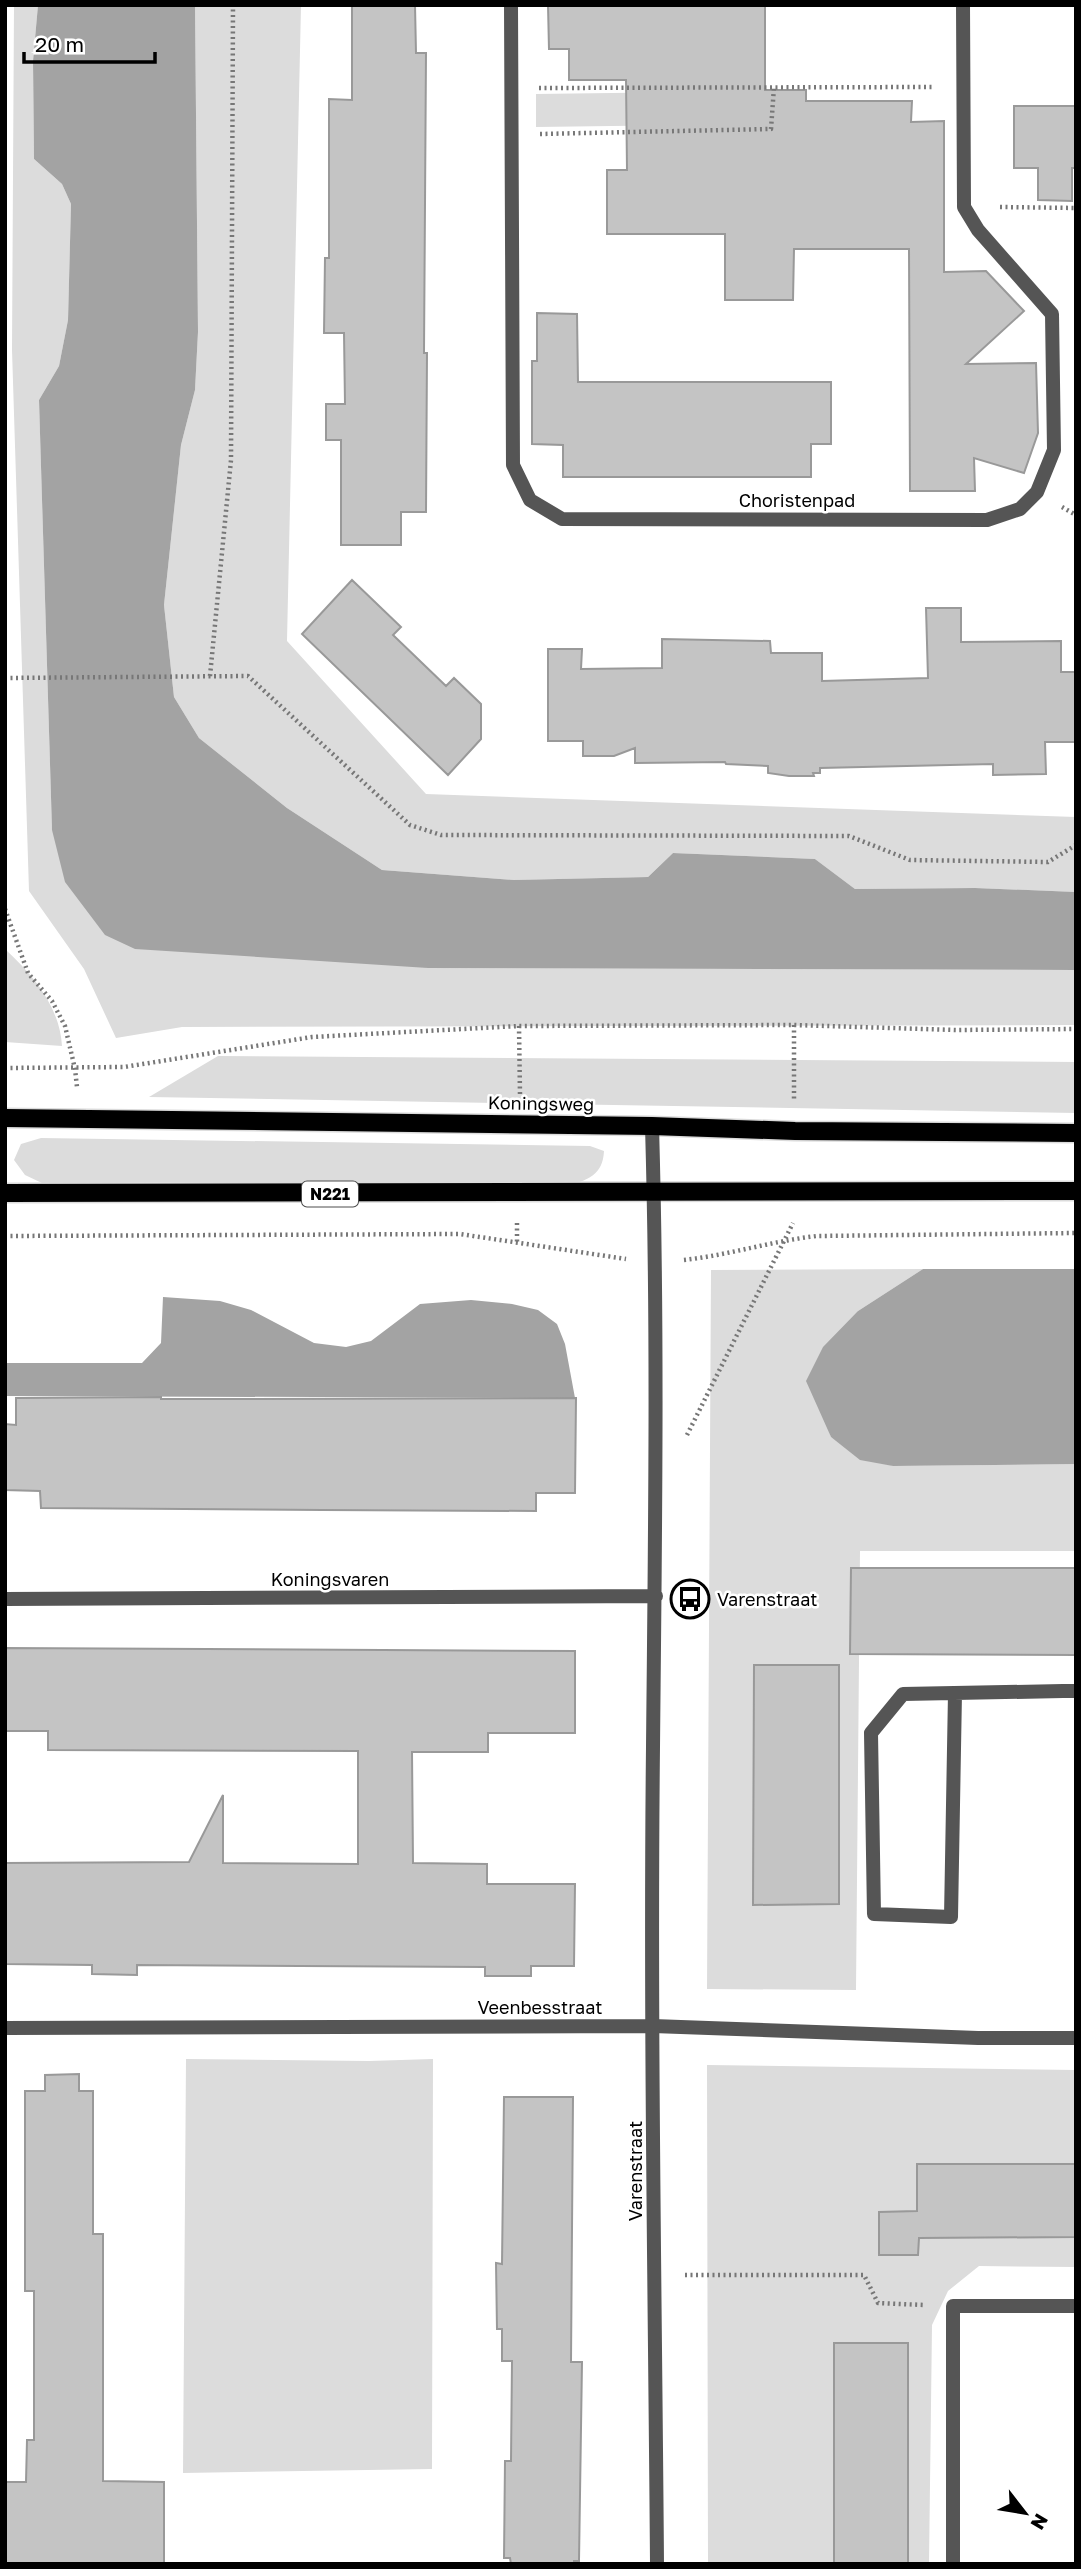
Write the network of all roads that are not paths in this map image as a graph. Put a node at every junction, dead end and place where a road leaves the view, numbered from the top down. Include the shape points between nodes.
1 (511, 5) edge
2 (963, 5) edge
3 (5, 1118) edge
4 (652, 1126) junction
5 (1076, 1133) edge
6 (654, 1190) junction
7 (1076, 1191) edge
8 (5, 1194) edge
9 (656, 1597) junction
10 (5, 1599) edge
11 (1076, 1691) edge
12 (955, 1693) junction
13 (653, 2026) junction
14 (5, 2028) edge
15 (1076, 2038) edge
16 (1076, 2306) edge
17 (657, 2564) edge
18 (953, 2564) edge

1 - 2 street, Choristenpad via 513,465 530,500 562,519 987,520 1020,509 1037,492 1054,450 1052,314 978,230 964,207
3 - 4 main road, Koningsweg
4 - 5 main road, Koningsweg
4 - 6 street, Varenstraat
6 - 7 main road, N221
6 - 8 main road, N221
6 - 9 street, Varenstraat
9 - 10 street, Koningsvaren
9 - 13 street, Varenstraat
11 - 12 street
12 - 12 street via 951,1917 874,1914 871,1733 903,1694
13 - 14 street, Veenbesstraat
13 - 15 street, Veenbesstraat
13 - 17 street, Varenstraat
16 - 18 street via 953,2306

